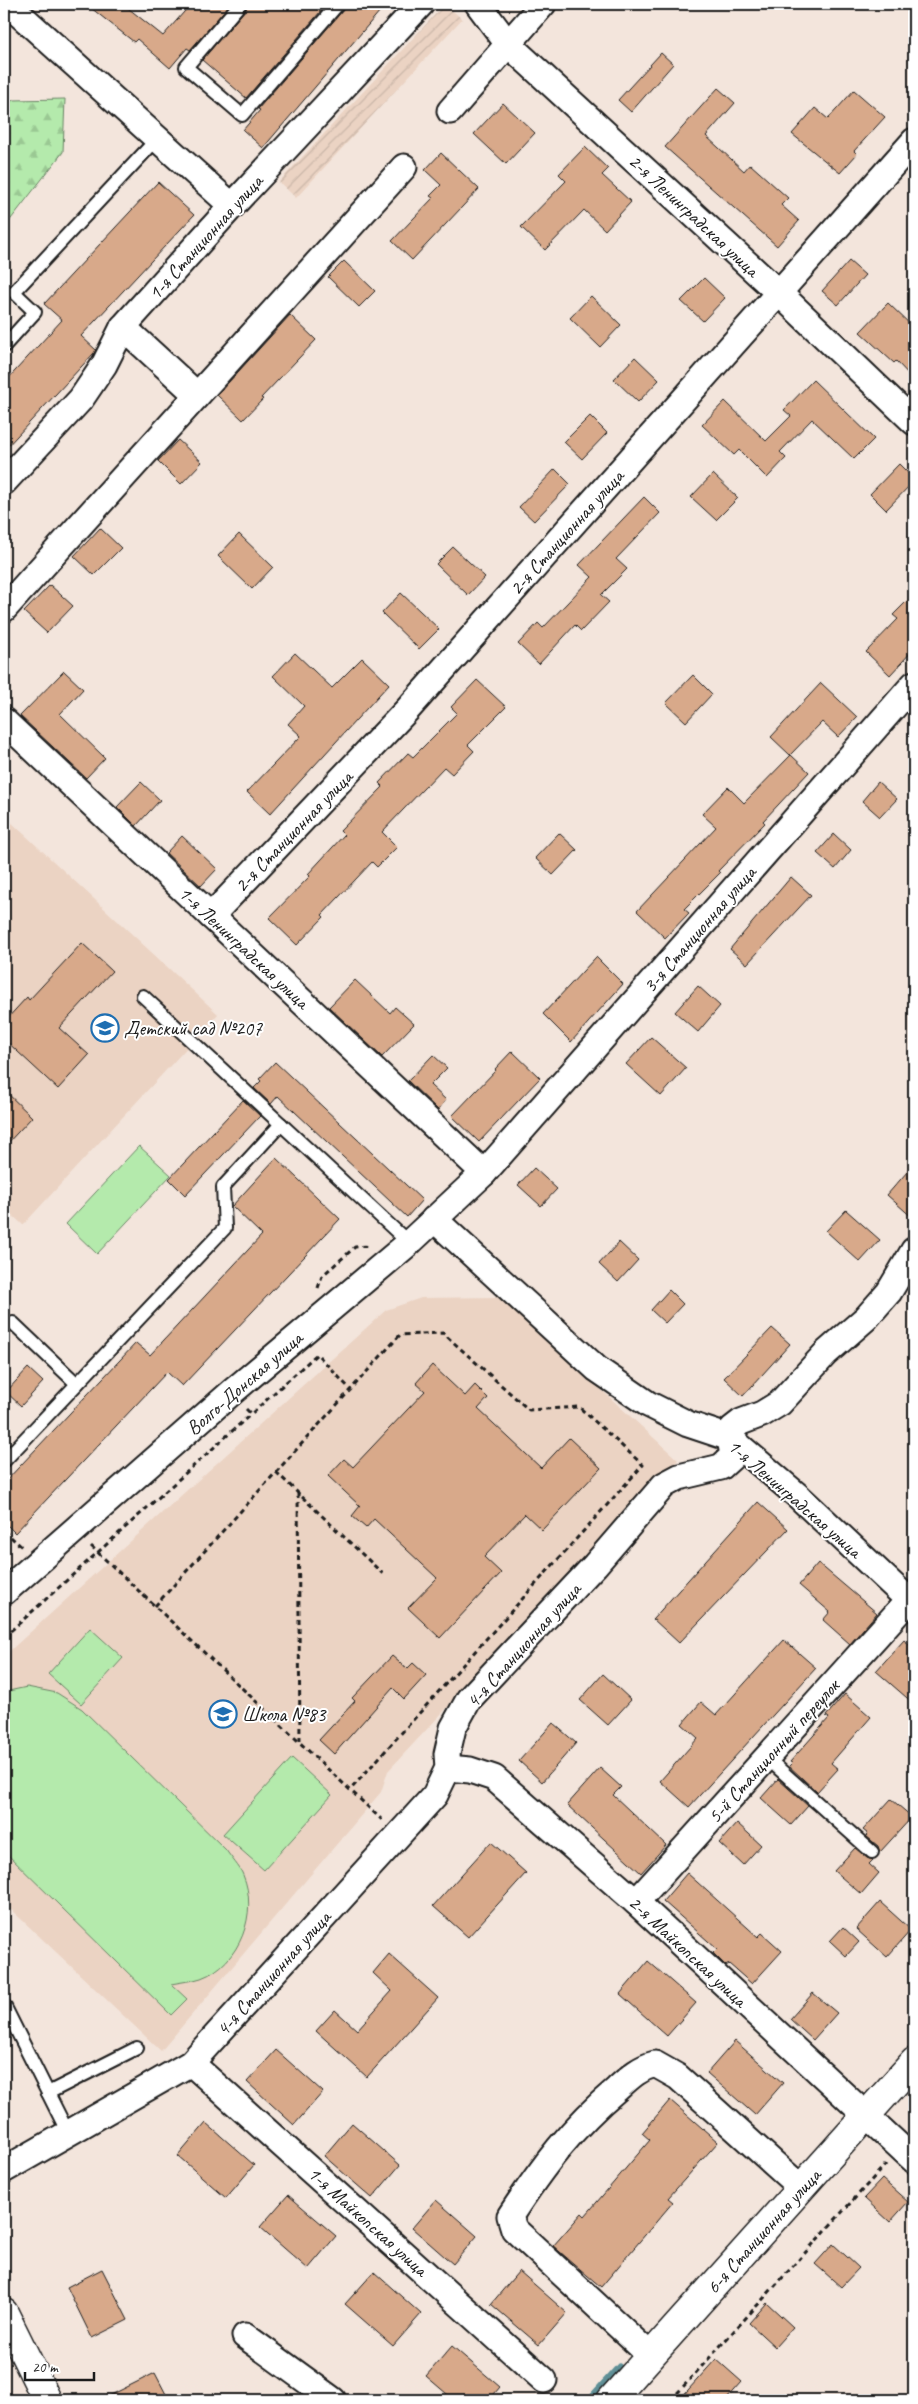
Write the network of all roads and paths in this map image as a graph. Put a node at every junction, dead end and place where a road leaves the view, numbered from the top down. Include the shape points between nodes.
1 (8, 4) edge
2 (240, 4) edge
3 (338, 4) edge
4 (421, 4) edge
5 (478, 4) edge
6 (543, 4) edge
7 (508, 44) junction
8 (450, 111) dead end
9 (156, 140) junction
10 (914, 141) edge
11 (404, 167) dead end
12 (232, 206) junction
13 (779, 293) junction
14 (123, 328) junction
15 (4, 346) edge
16 (197, 395) junction
17 (914, 422) edge
18 (4, 482) edge
19 (4, 609) edge
20 (914, 684) edge
21 (4, 721) edge
22 (211, 916) junction
23 (143, 996) dead end
24 (281, 1124) junction
25 (484, 1173) junction
26 (434, 1220) junction
27 (409, 1243) junction
28 (914, 1250) edge
29 (13, 1323) dead end
30 (77, 1384) junction
31 (351, 1390) junction
32 (232, 1392) junction
33 (251, 1414) junction
34 (730, 1438) junction
35 (4, 1461) edge
36 (276, 1472) junction
37 (298, 1493) junction
38 (75, 1530) junction
39 (98, 1552) junction
40 (383, 1574) dead end
41 (4, 1592) edge
42 (912, 1602) edge
43 (155, 1606) junction
44 (4, 1637) edge
45 (300, 1742) junction
46 (767, 1758) junction
47 (448, 1768) junction
48 (350, 1790) junction
49 (399, 1836) junction
50 (872, 1852) dead end
51 (636, 1902) junction
52 (4, 2005) edge
53 (137, 2048) dead end
54 (914, 2062) edge
55 (191, 2063) junction
56 (48, 2093) junction
57 (866, 2116) junction
58 (68, 2133) junction
59 (914, 2160) edge
60 (888, 2161) dead end
61 (4, 2170) edge
62 (801, 2188) junction
63 (4, 2313) edge
64 (245, 2336) dead end
65 (11, 2346) edge
66 (650, 2356) junction
67 (544, 2380) dead end
68 (47, 2400) edge
69 (333, 2400) edge
70 (611, 2400) edge
71 (671, 2400) edge

1 - 9 street
2 - 3 lane via 186,67 242,115
4 - 12 street, 1-я Станционная улица
5 - 7 street, 2-я Ленинградская улица
6 - 7 street
7 - 8 street
7 - 13 street, 2-я Ленинградская улица
9 - 12 street
9 - 15 lane via 14,292 36,312
10 - 13 street, 2-я Станционная улица
11 - 16 street
12 - 14 street, 1-я Станционная улица
13 - 17 street, 2-я Ленинградская улица
13 - 22 street, 2-я Станционная улица via 408,709
14 - 16 street
14 - 18 street, 1-я Станционная улица via 81,399
16 - 19 street
20 - 25 street, 3-я Станционная улица
21 - 22 street, 1-я Ленинградская улица
22 - 25 street, 1-я Ленинградская улица
23 - 24 lane
24 - 27 lane
24 - 30 lane via 223,1187 225,1228
25 - 26 street, Волго-Донская улица
26 - 27 street, Волго-Донская улица
26 - 34 street, 1-я Ленинградская улица via 596,1369 648,1404 688,1424
27 - 32 street, Волго-Донская улица
28 - 34 street via 889,1292 866,1318 826,1353 780,1403 741,1422 732,1429
29 - 30 lane
30 - 35 lane
31 - 33 path via 317,1354
31 - 36 path
31 - 48 path via 400,1335 443,1332 529,1410 579,1407 643,1465
32 - 33 path
32 - 38 street, Волго-Донская улица
33 - 39 path
34 - 42 street, 1-я Ленинградская улица
34 - 47 street, 4-я Станционная улица via 733,1456 721,1468 679,1477 664,1485 595,1565 469,1699 453,1728 447,1754
36 - 37 path
36 - 43 path
37 - 40 path
37 - 45 path
38 - 39 path
38 - 41 street, Волго-Донская улица
39 - 43 path
39 - 44 path
42 - 46 street, 5-й Станционный переулок
43 - 45 path
45 - 48 path
46 - 50 lane
46 - 51 street, 5-й Станционный переулок
47 - 49 street, 4-я Станционная улица via 435,1795
47 - 51 street, 2-я Майкопская улица via 470,1770 494,1778
48 - 49 path
49 - 55 street, 4-я Станционная улица
51 - 57 street, 2-я Майкопская улица
52 - 56 lane
53 - 56 lane
54 - 57 main road, 6-я Станционная улица
55 - 58 street, 4-я Станционная улица
55 - 67 street, 1-я Майкопская улица
56 - 58 lane
57 - 59 street, 2-я Майкопская улица
57 - 62 main road, 6-я Станционная улица
58 - 61 street, 4-я Станционная улица
60 - 71 path
62 - 66 main road, 6-я Станционная улица
62 - 66 street via 678,2077 655,2064 643,2067 587,2114 539,2172 510,2216 514,2229
63 - 65 main road
64 - 69 street
65 - 68 main road
66 - 70 main road, 6-я Станционная улица

